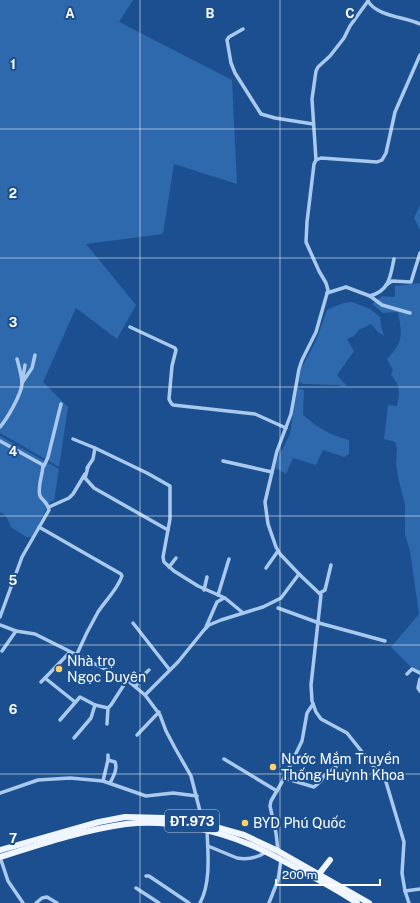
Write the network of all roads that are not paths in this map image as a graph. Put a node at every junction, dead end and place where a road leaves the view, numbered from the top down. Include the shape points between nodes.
1 (368, 0) edge
2 (420, 24) edge
3 (243, 29) dead end
4 (420, 55) edge
5 (314, 124) junction
6 (316, 160) junction
7 (420, 253) edge
8 (394, 259) dead end
9 (418, 265) edge
10 (386, 285) junction
11 (327, 293) junction
12 (370, 296) junction
13 (410, 313) dead end
14 (130, 327) dead end
15 (35, 355) dead end
16 (17, 359) dead end
17 (25, 366) dead end
18 (22, 383) junction
19 (61, 404) dead end
20 (0, 427) edge
21 (286, 428) junction
22 (73, 439) dead end
23 (0, 441) edge
24 (95, 448) junction
25 (223, 461) dead end
26 (43, 467) junction
27 (88, 467) junction
28 (272, 472) junction
29 (49, 507) junction
30 (39, 527) junction
31 (168, 530) junction
32 (278, 551) junction
33 (176, 558) dead end
34 (229, 559) dead end
35 (331, 565) dead end
36 (169, 567) junction
37 (266, 568) dead end
38 (299, 574) junction
39 (207, 577) dead end
40 (204, 590) junction
41 (320, 593) junction
42 (218, 595) junction
43 (225, 598) junction
44 (278, 608) dead end
45 (242, 612) junction
46 (0, 617) edge
47 (319, 623) junction
48 (133, 624) dead end
49 (0, 625) edge
50 (206, 628) junction
51 (16, 631) junction
52 (385, 641) dead end
53 (2, 651) dead end
54 (70, 652) junction
55 (77, 654) junction
56 (170, 669) junction
57 (149, 670) dead end
58 (420, 673) edge
59 (407, 674) dead end
60 (45, 678) junction
61 (420, 679) edge
62 (127, 680) junction
63 (41, 682) dead end
64 (136, 687) junction
65 (420, 691) edge
66 (62, 692) junction
67 (145, 695) junction
68 (58, 696) dead end
69 (75, 702) junction
70 (313, 704) junction
71 (95, 705) junction
72 (108, 708) junction
73 (159, 712) junction
74 (60, 720) dead end
75 (106, 724) dead end
76 (137, 735) dead end
77 (74, 738) dead end
78 (224, 759) dead end
79 (336, 767) dead end
80 (284, 778) junction
81 (103, 781) junction
82 (110, 783) junction
83 (277, 791) junction
84 (0, 794) edge
85 (197, 796) junction
86 (206, 826) junction
87 (64, 835) junction
88 (208, 846) junction
89 (0, 850) edge
90 (266, 852) junction
91 (278, 856) junction
92 (0, 857) edge
93 (330, 860) dead end
94 (319, 874) junction
95 (146, 876) dead end
96 (136, 888) dead end
97 (420, 889) edge
98 (405, 891) junction
99 (23, 903) edge
100 (36, 903) edge
101 (57, 903) edge
102 (159, 903) edge
103 (189, 903) edge
104 (200, 903) edge
105 (269, 903) edge
106 (357, 903) edge
107 (369, 903) edge
108 (409, 903) edge

1 - 2 street via 371,6 380,11
1 - 5 street via 344,38 316,71 312,95
3 - 5 street via 227,40 231,63 261,114
4 - 6 street via 395,112 386,153 382,160
5 - 6 street
6 - 11 street via 306,242 328,286
7 - 9 street
8 - 10 street
9 - 10 street via 411,282 392,281
10 - 12 street via 377,294
11 - 12 street via 346,287
11 - 21 street via 316,332 299,369
12 - 13 street via 382,305
14 - 21 street via 175,348 169,399 173,405 256,414
15 - 18 street via 32,368
16 - 18 street
17 - 18 street
18 - 20 street via 9,414
19 - 26 street via 48,457
21 - 28 street
22 - 24 street
23 - 26 street via 40,462
24 - 27 street
24 - 31 street via 170,486
25 - 28 street
26 - 29 street via 39,491
27 - 29 street via 73,494
27 - 31 street via 85,478 94,488
28 - 32 street via 265,508
29 - 30 street
30 - 46 street via 22,557
30 - 55 street via 122,574 120,581 98,612
31 - 36 street via 163,560
32 - 37 street
32 - 38 street
33 - 36 street
34 - 42 street
35 - 41 street via 325,590
36 - 40 street
38 - 41 street
38 - 45 street via 281,598 263,607
39 - 40 street
40 - 42 street
41 - 47 street via 322,599
42 - 43 street
43 - 45 street
43 - 50 street via 217,602
44 - 47 street
45 - 50 street via 214,622
47 - 52 street
47 - 70 street via 311,685
48 - 56 street
49 - 51 street
50 - 56 street
51 - 53 street
51 - 54 street via 35,634
54 - 55 street
54 - 60 street
55 - 62 street
56 - 67 street
57 - 64 street
58 - 59 street via 412,669
60 - 63 street
60 - 66 street
61 - 65 street
62 - 64 street
62 - 72 street
64 - 67 street
66 - 68 street
66 - 69 street
67 - 73 street
69 - 71 street via 81,697
69 - 74 street
70 - 80 street via 307,713 302,741
70 - 98 street via 321,719 347,733 386,782 404,842 402,873
71 - 72 street
71 - 77 street via 91,718
72 - 75 street
73 - 76 street
73 - 85 street via 191,776
78 - 83 street
79 - 80 street via 314,786
80 - 83 street
81 - 82 street
81 - 82 street via 108,758 116,765
81 - 84 street via 70,778 38,780
82 - 85 street via 139,795 173,793
83 - 91 street via 270,806
85 - 86 street
86 - 87 main road, ĐT.973 via 165,818 125,817 99,822
86 - 88 street
86 - 90 main road, ĐT.973
86 - 91 main road, ĐT.973 via 244,835
87 - 89 main road, ĐT.973
87 - 92 main road, ĐT.973
88 - 90 street via 242,859 260,856
88 - 104 street via 206,880
90 - 91 main road, ĐT.973
91 - 94 main road, ĐT.973
91 - 105 street via 278,880
91 - 106 main road, ĐT.973
92 - 99 street via 8,882
93 - 94 main road
94 - 107 main road, ĐT.973
95 - 103 street
96 - 102 street
97 - 98 street
98 - 108 street
100 - 101 street via 47,897

